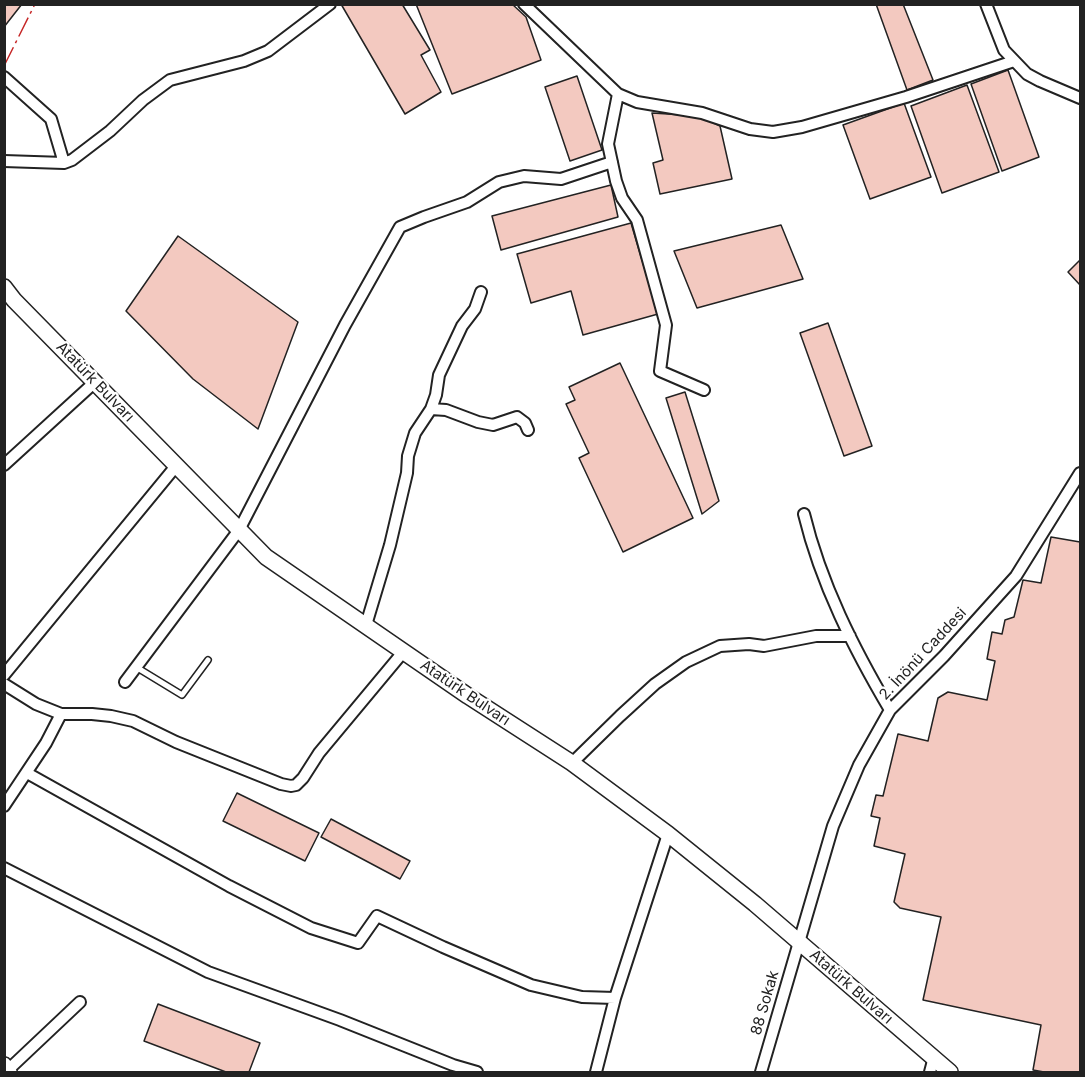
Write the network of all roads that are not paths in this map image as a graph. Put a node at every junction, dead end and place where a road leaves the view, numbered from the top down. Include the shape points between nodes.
1 (330, 4) edge
2 (524, 4) edge
3 (986, 4) edge
4 (1014, 61) junction
5 (4, 77) edge
6 (618, 94) junction
7 (1080, 98) edge
8 (4, 161) edge
9 (612, 162) junction
10 (63, 163) junction
11 (4, 287) edge
12 (481, 292) dead end
13 (94, 382) junction
14 (704, 390) dead end
15 (430, 409) junction
16 (528, 430) dead end
17 (4, 465) edge
18 (176, 465) junction
19 (1080, 473) edge
20 (804, 514) dead end
21 (239, 530) junction
22 (366, 625) junction
23 (850, 636) junction
24 (404, 651) junction
25 (208, 660) dead end
26 (136, 667) junction
27 (4, 675) edge
28 (125, 682) dead end
29 (4, 684) edge
30 (890, 710) junction
31 (61, 714) junction
32 (572, 764) junction
33 (27, 773) junction
34 (4, 806) edge
35 (668, 834) junction
36 (4, 868) edge
37 (799, 941) junction
38 (615, 999) junction
39 (80, 1002) dead end
40 (932, 1065) edge
41 (7, 1069) edge
42 (477, 1072) edge
43 (596, 1072) edge
44 (761, 1072) edge
45 (950, 1072) edge

1 - 10 street via 268,51 170,80 110,131
2 - 6 street
3 - 4 street via 1004,50
4 - 6 street via 906,97 773,132 750,129 702,113 637,102
4 - 7 street via 1040,81
5 - 10 street via 51,119
6 - 9 street via 609,144
8 - 10 street
9 - 14 street via 622,198 637,220 666,325 660,371
9 - 21 street via 561,179 524,176 499,182 467,202 400,227
11 - 13 street, Atatürk Bulvarı
12 - 15 street via 439,375
13 - 17 street
13 - 18 street, Atatürk Bulvarı
15 - 16 street via 447,410 493,425 517,417
15 - 22 street via 415,433 408,456 390,545
18 - 21 street, Atatürk Bulvarı
18 - 27 street
19 - 30 street, 2. İnönü Caddesi via 1016,576 944,657
20 - 23 street via 812,545
21 - 22 street, Atatürk Bulvarı via 266,557
21 - 26 street
22 - 24 street, Atatürk Bulvarı
23 - 30 street
23 - 32 street via 816,636 764,646 720,646 686,662 655,684
24 - 31 street via 303,778 291,786 185,746 133,721
24 - 32 street, Atatürk Bulvarı
25 - 26 lane via 182,695
26 - 28 street
29 - 31 street
30 - 37 street, 2. İnönü Caddesi via 859,765 833,826
31 - 33 street
32 - 35 street, Atatürk Bulvarı
33 - 34 street
33 - 38 street via 311,928 358,943 376,916 531,985 582,997
35 - 37 street, Atatürk Bulvarı
35 - 38 street
36 - 42 street via 208,972
37 - 40 street, Atatürk Bulvarı
37 - 44 street, 88 Sokak
38 - 43 street
39 - 41 street
40 - 45 street, Atatürk Bulvarı

